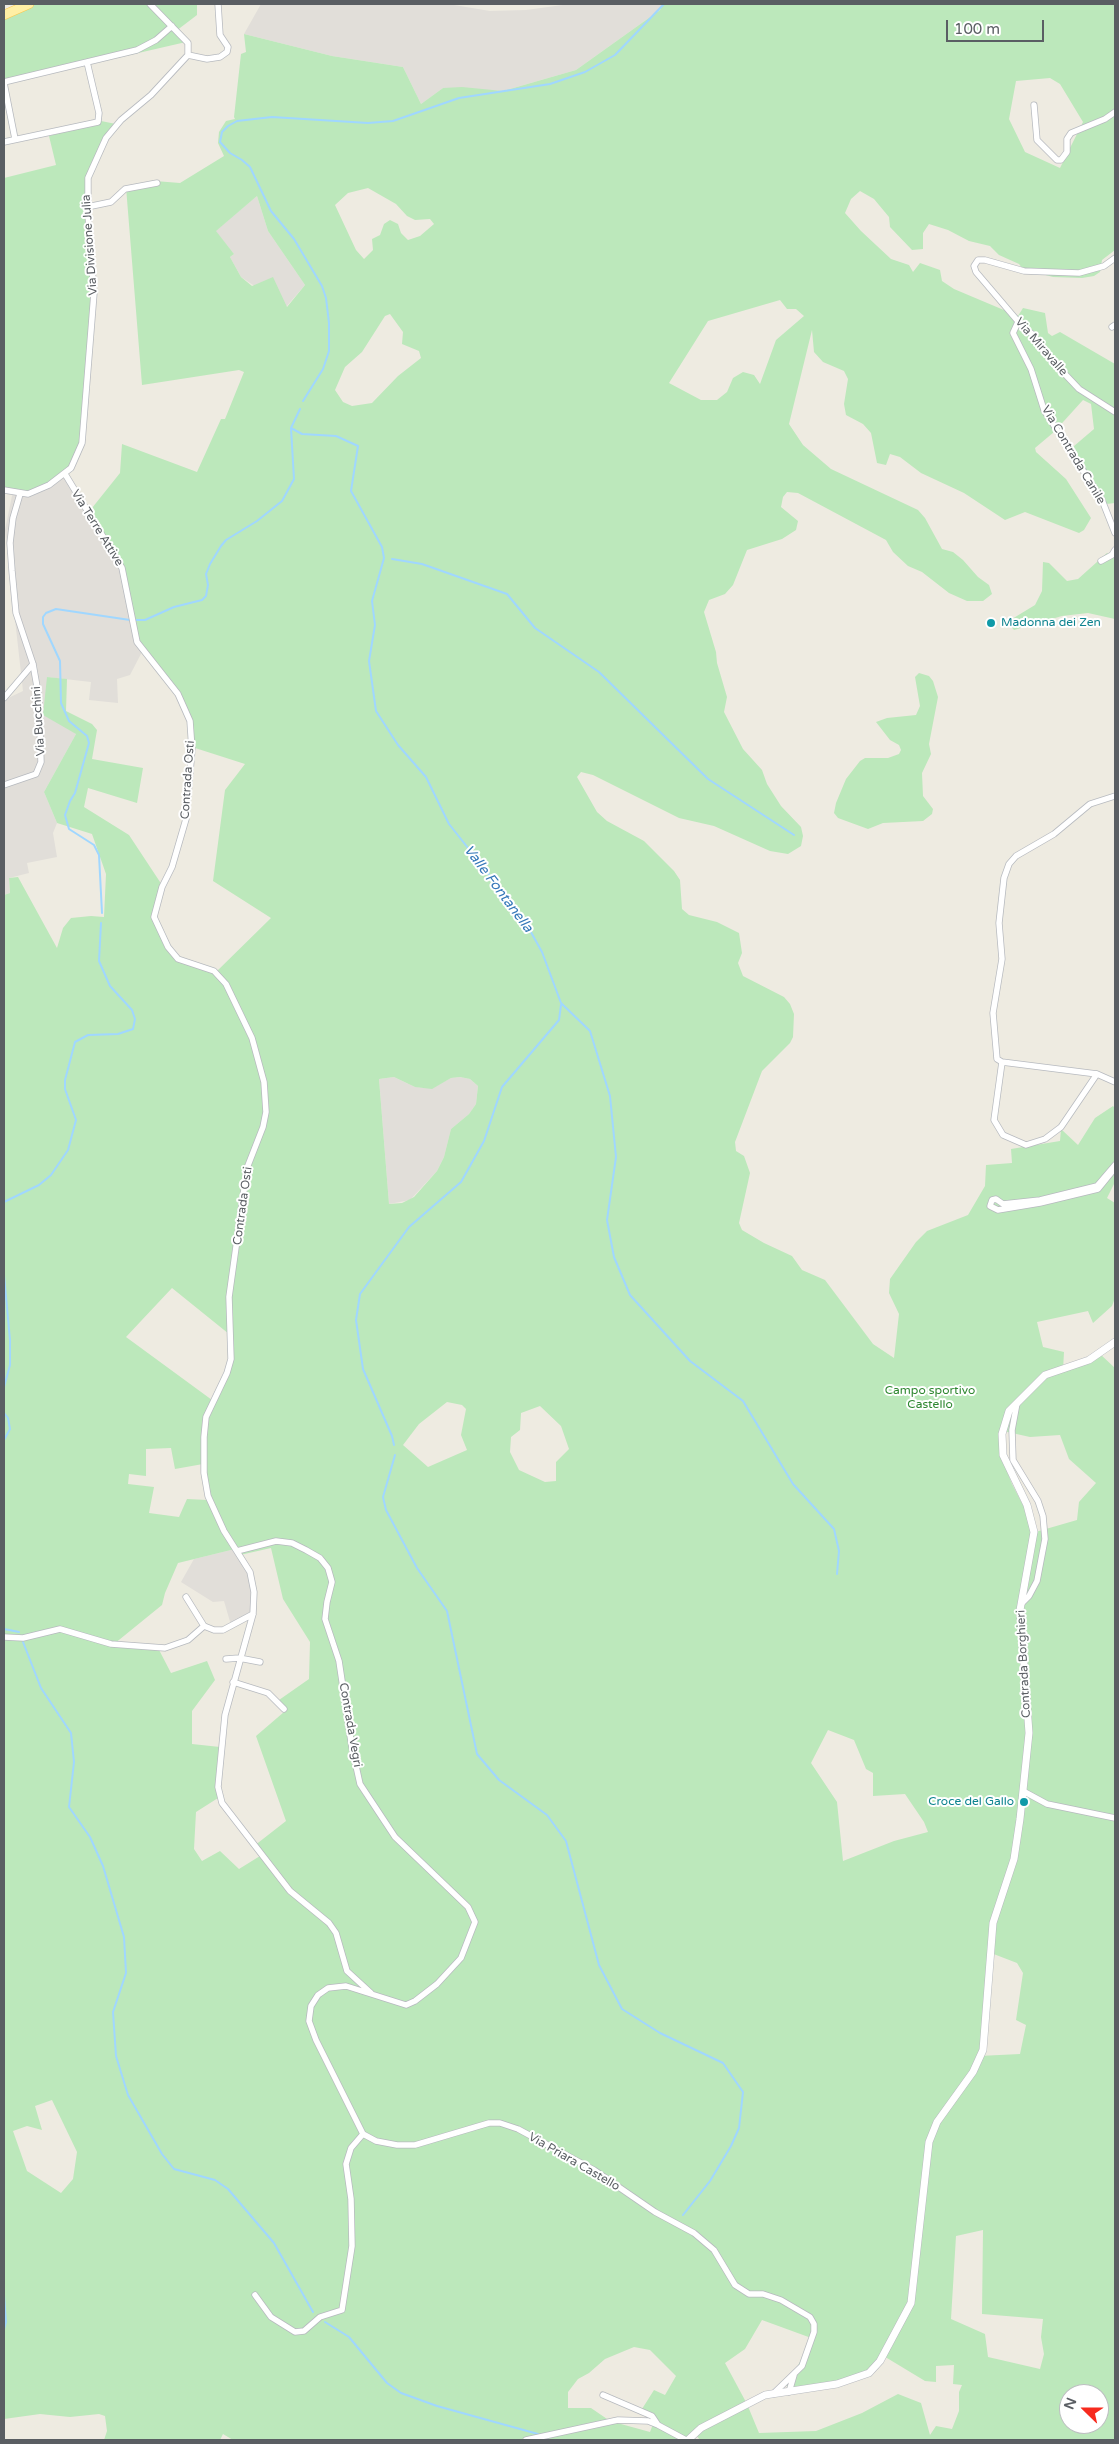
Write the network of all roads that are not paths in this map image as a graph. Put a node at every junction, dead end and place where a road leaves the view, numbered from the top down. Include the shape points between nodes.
1 (29, 4) edge
2 (150, 4) edge
3 (218, 4) edge
4 (4, 15) edge
5 (172, 26) junction
6 (188, 55) junction
7 (87, 62) junction
8 (4, 82) edge
9 (1034, 105) dead end
10 (1115, 112) edge
11 (15, 139) junction
12 (4, 142) edge
13 (157, 183) dead end
14 (87, 207) junction
15 (1115, 258) edge
16 (1018, 322) junction
17 (1115, 412) edge
18 (65, 474) junction
19 (4, 490) edge
20 (20, 494) junction
21 (1115, 533) edge
22 (1115, 550) edge
23 (1100, 561) dead end
24 (33, 664) junction
25 (4, 698) edge
26 (190, 721) joint
27 (4, 785) edge
28 (1115, 796) edge
29 (1002, 1062) junction
30 (1097, 1074) junction
31 (1115, 1082) edge
32 (1115, 1166) edge
33 (1115, 1342) edge
34 (1017, 1403) junction
35 (237, 1551) junction
36 (186, 1597) dead end
37 (1021, 1604) junction
38 (253, 1614) junction
39 (204, 1626) junction
40 (4, 1637) edge
41 (239, 1658) junction
42 (226, 1660) dead end
43 (260, 1662) dead end
44 (233, 1682) junction
45 (284, 1709) dead end
46 (1023, 1791) junction
47 (1115, 1818) edge
48 (371, 1993) junction
49 (363, 2134) junction
50 (255, 2296) dead end
51 (794, 2375) junction
52 (789, 2392) junction
53 (773, 2394) junction
54 (602, 2395) dead end
55 (658, 2425) junction
56 (526, 2440) edge
57 (687, 2440) edge

1 - 4 main road
2 - 5 street
3 - 6 street via 220,35 228,47 227,52 220,58 207,59
5 - 6 street via 188,43
5 - 7 street via 137,50
6 - 14 street, Via Divisione Julia via 106,138 88,178
7 - 8 street
7 - 11 street via 99,113 98,122
8 - 11 street
9 - 10 street via 1037,140 1057,160 1067,152 1067,139 1072,133
11 - 12 street
13 - 14 street via 125,189 111,202
14 - 18 street, Via Divisione Julia via 94,318 82,443
15 - 16 street, Via Miravalle via 1104,266 1079,273 1024,271 978,260 974,266 976,272
16 - 17 street, Via Miravalle via 1079,389
16 - 21 street, Via Contrada Canile via 1013,332 1031,368 1044,410 1102,500
18 - 20 street via 37,492
18 - 26 street, Via Terre Attive via 122,568 137,642 178,694
19 - 20 street
20 - 24 street, Via Bucchini via 10,542 12,571 16,613
22 - 23 street
24 - 25 street, Via Bucchini
24 - 27 street, Via Bucchini via 39,698 42,762 36,774
26 - 35 street, Contrada Osti via 192,750 186,819 154,918 168,948 178,959 214,971 226,984 252,1038 264,1082 266,1112 247,1168 229,1297 231,1359 206,1417 204,1438 208,1496
28 - 29 street via 1090,804 1054,834 1016,856 1007,867 999,922 1002,959 993,1013 997,1059
29 - 30 street
29 - 30 street via 994,1120 1003,1135 1026,1145 1045,1139 1061,1127
30 - 31 street
32 - 32 street via 1097,1186 1040,1200 1003,1204 996,1199 990,1206 998,1210 1098,1189
33 - 34 street, Contrada Borghieri via 1089,1360 1045,1375
34 - 37 street, Contrada Borghieri via 1009,1411 1002,1434 1003,1455 1027,1504 1034,1532
34 - 37 street via 1012,1430 1013,1460 1038,1501 1043,1516 1044,1539 1037,1581
35 - 38 street, Contrada Vegri via 250,1572 254,1592
35 - 48 street, Contrada Vegri via 284,1542 320,1558 328,1568 332,1582 325,1619 339,1661 360,1784 395,1837 468,1907 476,1922 461,1958 437,1984 415,2001 406,2005
36 - 39 street
37 - 46 street, Contrada Borghieri via 1029,1733
38 - 39 street via 223,1630
38 - 41 street, Contrada Vegri
39 - 40 street via 188,1640 165,1648 111,1644 60,1629 23,1638
41 - 42 street
41 - 43 street
41 - 44 street, Contrada Vegri
44 - 45 street via 268,1693
44 - 48 street, Contrada Vegri via 225,1715 218,1776 222,1803 290,1892 329,1923 336,1933 347,1971
46 - 47 street via 1047,1804
46 - 52 street, Contrada Borghieri via 1014,1858 993,1922 983,2050 973,2072 937,2122 929,2142 911,2303 880,2361 869,2373 837,2384
48 - 49 street, Contrada Vegri via 346,1986 328,1988 311,2006 309,2021
49 - 50 street via 351,2148 346,2164 352,2246 342,2310 320,2317 304,2331 295,2332 271,2317
49 - 51 street, Via Priara Castello via 376,2141 415,2145 489,2123 500,2123 518,2129 594,2170 655,2212 694,2233 714,2250 735,2285 749,2294 763,2294 780,2300 810,2317 814,2332 802,2366
51 - 52 street
51 - 53 street, Via Priara Castello
52 - 53 street
53 - 57 street via 729,2412
54 - 55 street via 652,2416
55 - 56 street via 618,2420
55 - 57 street

